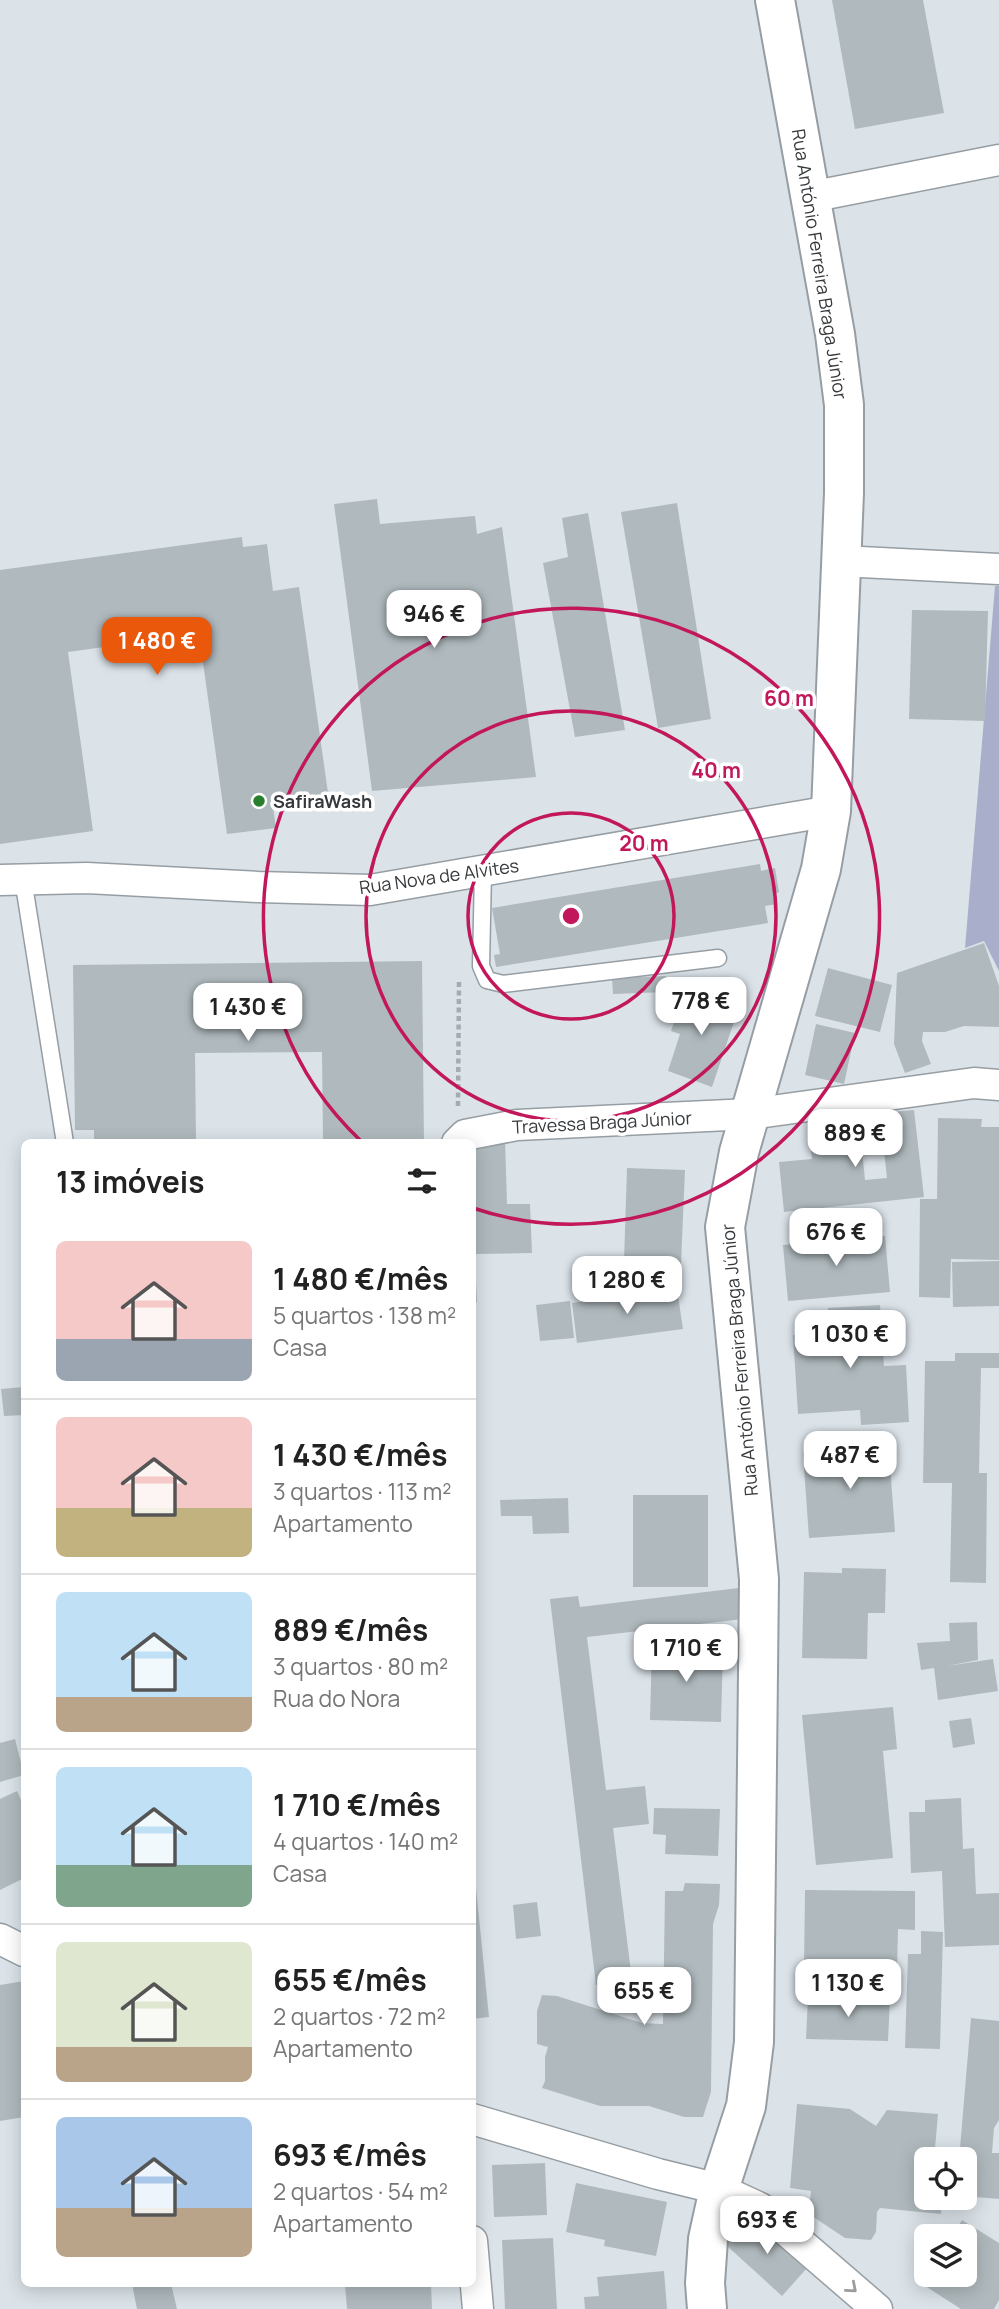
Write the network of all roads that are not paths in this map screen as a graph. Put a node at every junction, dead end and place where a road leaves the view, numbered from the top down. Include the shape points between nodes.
1 (775, 0) edge
2 (999, 160) edge
3 (810, 197) junction
4 (841, 561) junction
5 (999, 569) edge
6 (831, 811) junction
7 (482, 871) junction
8 (11, 880) edge
9 (718, 958) dead end
10 (999, 1085) edge
11 (750, 1114) junction
12 (64, 1139) edge
13 (460, 1139) edge
14 (0, 1939) edge
15 (21, 1950) edge
16 (476, 2120) edge
17 (719, 2189) junction
18 (476, 2286) edge
19 (478, 2309) edge
20 (707, 2309) edge
21 (877, 2309) edge

1 - 3 street, Rua António Ferreira Braga Júnior
2 - 3 street
3 - 4 street, Rua António Ferreira Braga Júnior via 844,405
4 - 5 street
4 - 6 street, Rua António Ferreira Braga Júnior
6 - 7 street, Rua Nova de Alvites
6 - 11 street, Rua António Ferreira Braga Júnior via 821,869
7 - 8 street, Rua Nova de Alvites via 370,890 87,878
7 - 9 lane via 481,966 487,980 503,984
8 - 12 lane
10 - 11 street, Travessa Braga Júnior via 974,1083
11 - 13 street, Travessa Braga Júnior via 517,1125
11 - 17 street, Rua António Ferreira Braga Júnior via 725,1227 759,1579 754,2042 746,2106
14 - 15 street
16 - 17 street
17 - 20 street, Rua António Ferreira Braga Júnior via 708,2239
17 -> 21 street via 760,2208
18 - 19 street

